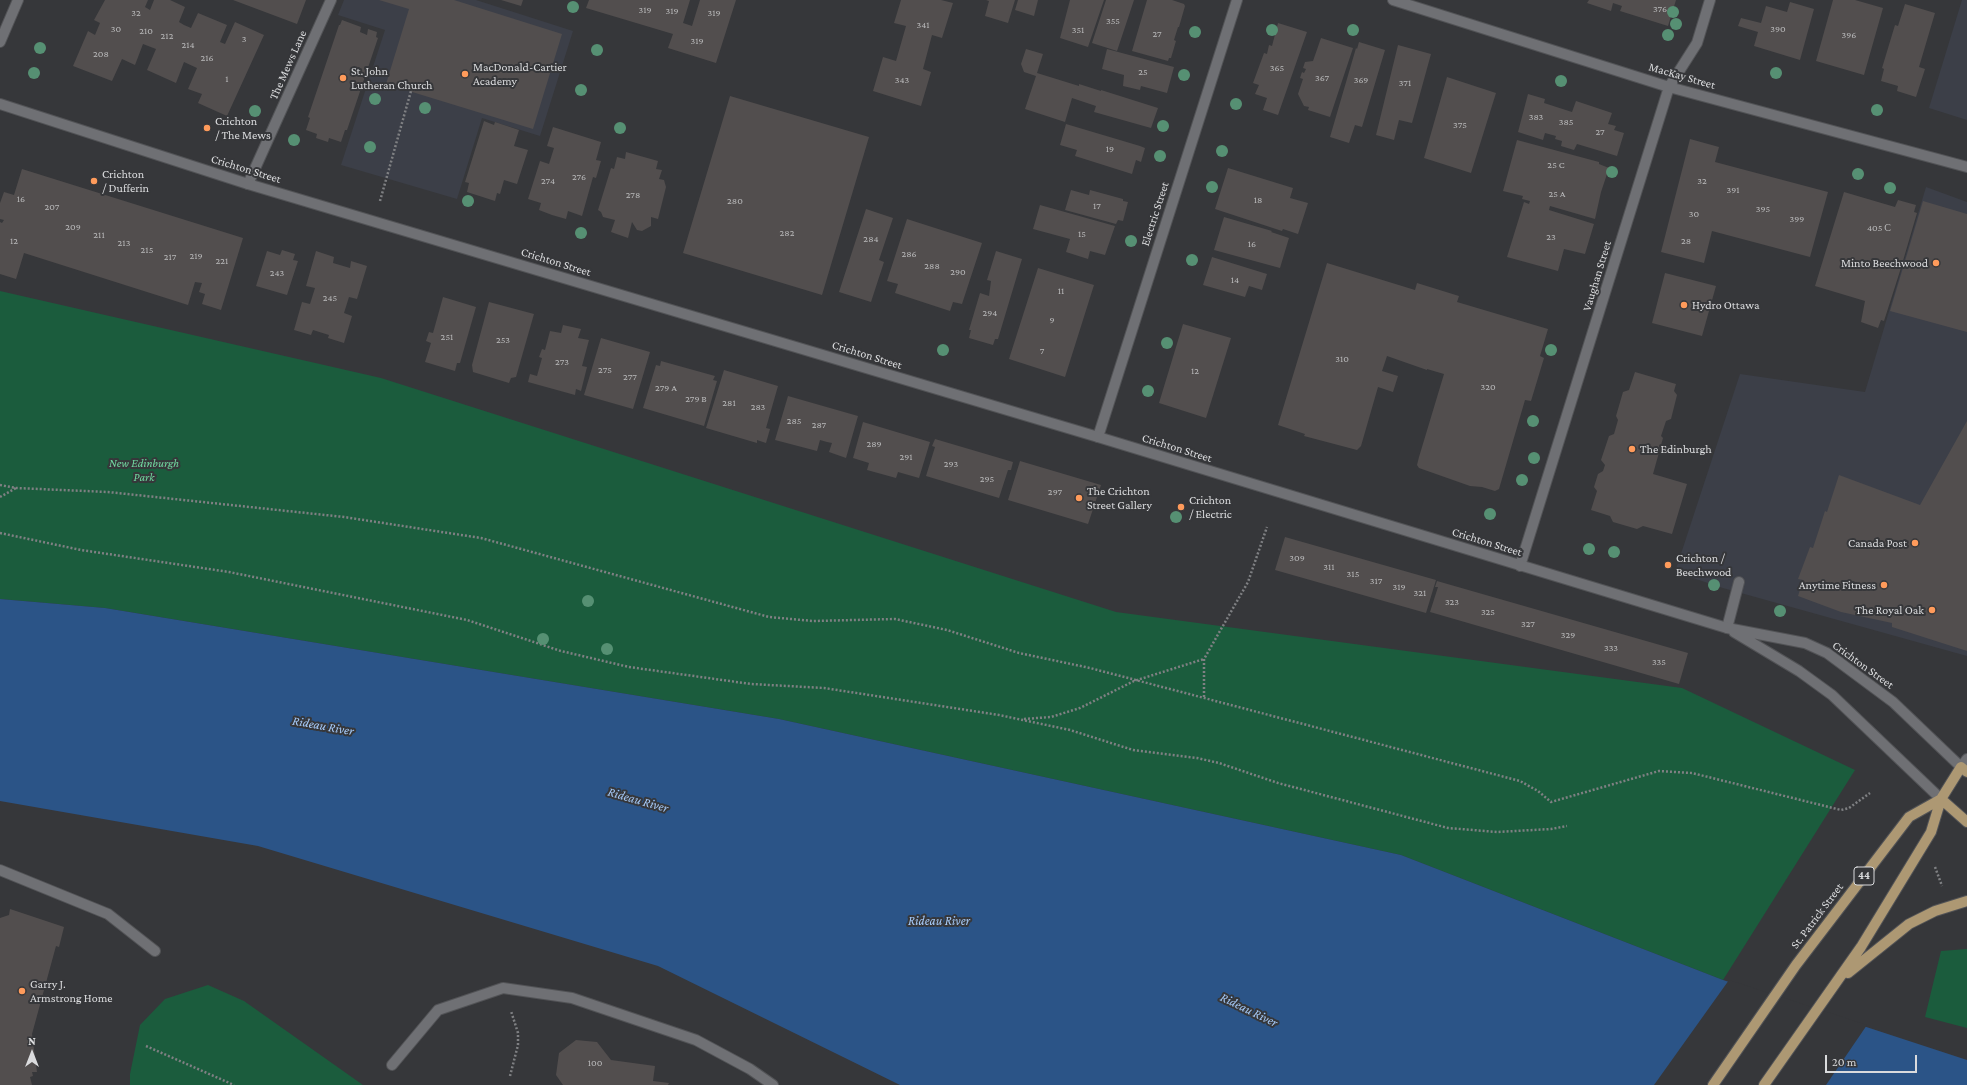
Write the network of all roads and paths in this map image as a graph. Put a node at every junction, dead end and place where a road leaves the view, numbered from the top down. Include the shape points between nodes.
1 (18, 0) edge
2 (331, 0) edge
3 (1237, 0) edge
4 (1393, 0) edge
5 (1710, 0) edge
6 (0, 42) edge
7 (1669, 87) junction
8 (411, 91) dead end
9 (0, 104) edge
10 (1967, 166) edge
11 (248, 184) junction
12 (374, 221) junction
13 (1098, 437) junction
14 (0, 485) edge
15 (16, 488) junction
16 (0, 497) edge
17 (1267, 527) dead end
18 (0, 533) edge
19 (1520, 566) junction
20 (1739, 582) dead end
21 (1727, 628) junction
22 (1204, 659) junction
23 (1134, 681) junction
24 (1204, 697) junction
25 (1018, 719) junction
26 (1967, 758) edge
27 (1964, 770) edge
28 (1870, 793) dead end
29 (1941, 799) junction
30 (1967, 822) edge
31 (1567, 826) dead end
32 (0, 870) edge
33 (1967, 901) edge
34 (156, 951) dead end
35 (1838, 980) junction
36 (503, 988) junction
37 (146, 1046) dead end
38 (392, 1065) dead end
39 (510, 1076) dead end
40 (234, 1085) edge
41 (772, 1085) edge
42 (1713, 1085) edge
43 (1764, 1085) edge

1 - 6 street
2 - 11 street, The Mews Lane
3 - 13 street, Electric Street
4 - 7 street, MacKay Street
5 - 7 street, Vaughan Street via 1697,43
7 - 10 street, MacKay Street
7 - 19 street, Vaughan Street
8 - 12 path
9 - 11 street, Crichton Street
11 - 12 street, Crichton Street
12 - 13 street, Crichton Street
13 - 19 street, Crichton Street
14 - 15 path
15 - 16 path
15 - 23 path via 108,492 210,502 344,517 481,538 769,617 813,621 895,619 947,630 1018,653 1090,668
17 - 22 path via 1248,582
18 - 25 path via 81,550 229,572 467,620 561,651 629,667 751,684 832,689
19 - 21 street, Crichton Street
20 - 21 street
21 - 27 street, Crichton Street via 1805,643 1827,653 1893,702
21 - 29 street, Crichton Street via 1799,671 1832,695
22 - 23 path
22 - 24 path
23 - 24 path
23 - 25 path via 1080,708 1051,717
24 - 28 path via 1520,781 1551,802 1659,770 1692,773 1841,810 1849,808
25 - 31 path via 1070,730 1133,750 1219,763 1278,783 1448,828 1497,832
26 - 27 street, 44
27 - 29 main road, 44
29 - 30 main road
29 - 35 main road, 44 via 1931,832
29 - 42 main road, St. Patrick Street / 44 via 1909,817 1796,965
32 - 34 street via 108,914
33 - 35 main road via 1935,911 1909,924
35 - 43 main road, 44
36 - 38 street via 438,1010
36 - 39 path via 518,1033 518,1045
36 - 41 street via 572,998 696,1040 750,1069
37 - 40 path

